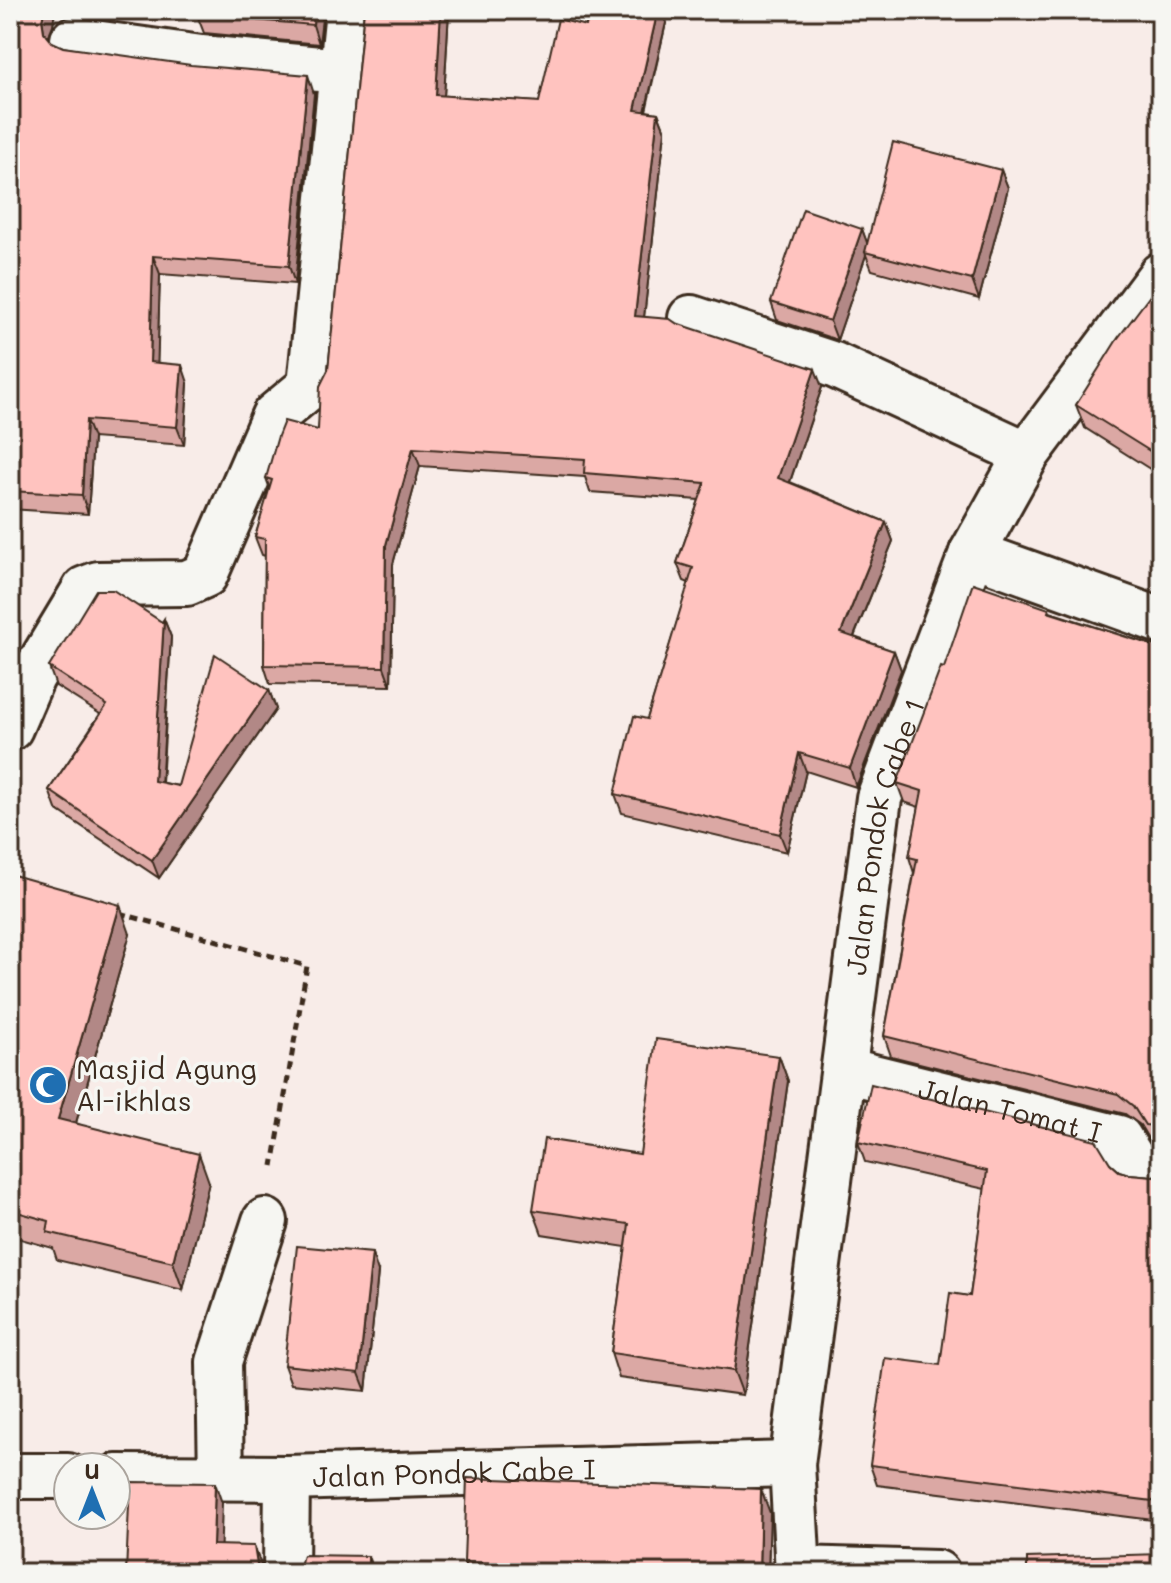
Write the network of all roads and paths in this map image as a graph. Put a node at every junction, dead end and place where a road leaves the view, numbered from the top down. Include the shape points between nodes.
1 (348, 10) edge
2 (73, 40) dead end
3 (342, 71) junction
4 (1161, 275) edge
5 (691, 318) dead end
6 (1027, 454) junction
7 (972, 553) junction
8 (1161, 621) edge
9 (10, 728) edge
10 (114, 912) edge
11 (845, 1070) junction
12 (1161, 1170) edge
13 (264, 1224) joint
14 (792, 1464) junction
15 (10, 1476) edge
16 (52, 1476) edge
17 (132, 1477) edge
18 (221, 1477) junction
19 (287, 1478) junction
20 (798, 1571) edge
21 (286, 1573) edge
22 (937, 1573) edge

1 - 3 street
2 - 3 street
3 - 9 street via 310,386 274,416 205,575 187,583 98,584 85,589 32,677
4 - 6 street, Jalan Pondok Cabe 1
5 - 6 street via 834,365
6 - 7 street, Jalan Pondok Cabe 1
7 - 8 street
7 - 11 street, Jalan Pondok Cabe 1 via 879,798
10 - 13 path via 307,966
11 - 12 street, Jalan Tomat I via 1119,1138 1138,1169
11 - 14 street, Jalan Pondok Cabe 1
13 - 18 street via 219,1362
14 - 19 street, Jalan Pondok Cabe I
14 - 20 street, Jalan Pondok Cabe 1
15 - 16 street
17 - 18 street, Jalan Pondok Cabe I
18 - 19 street, Jalan Pondok Cabe I
19 - 21 street
20 - 22 street

